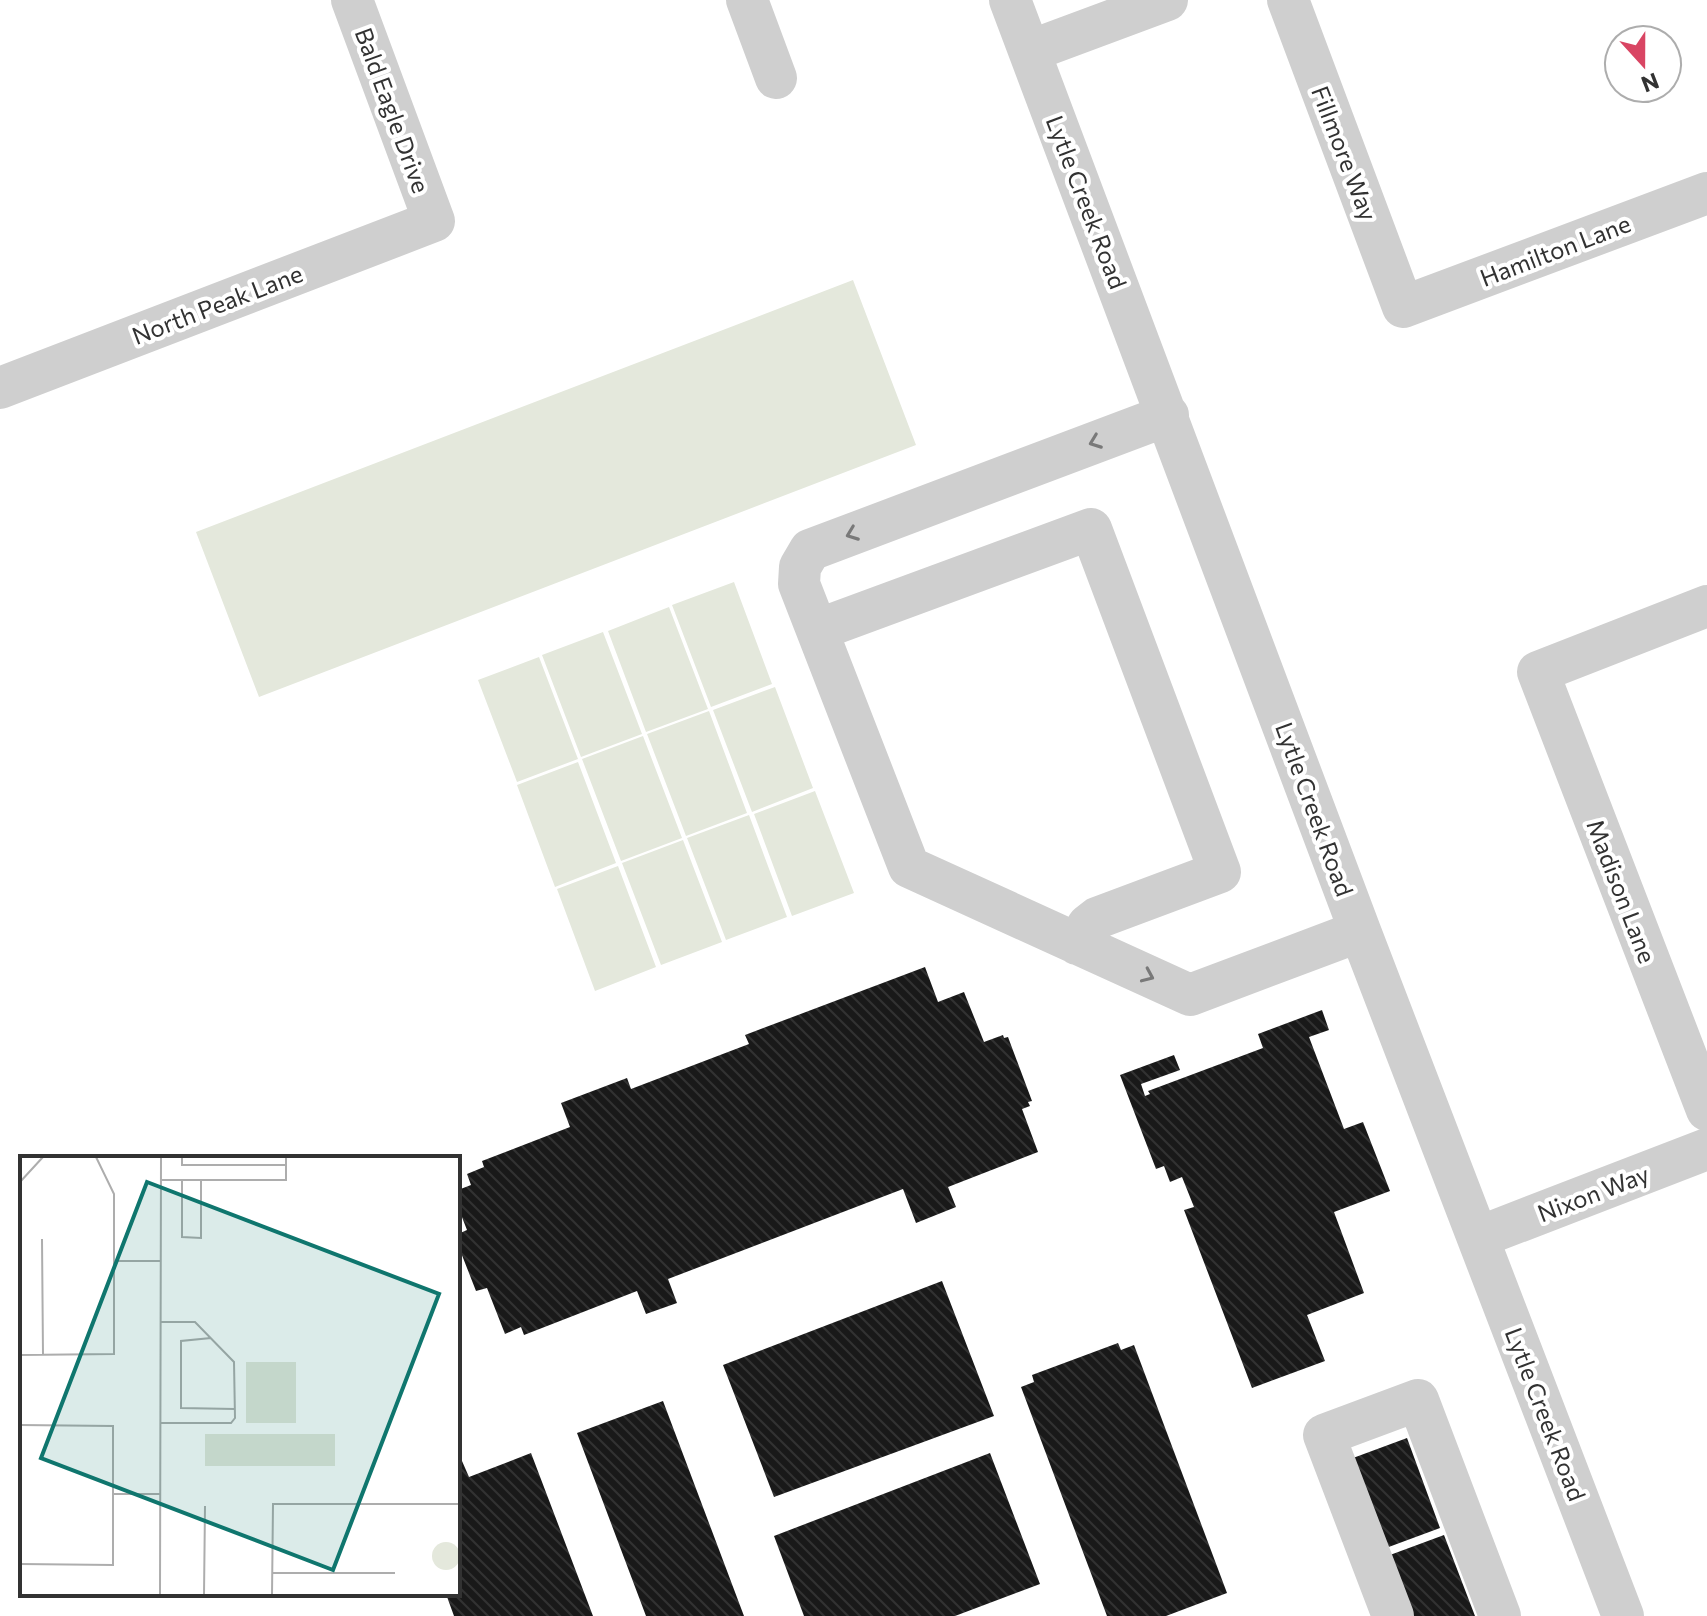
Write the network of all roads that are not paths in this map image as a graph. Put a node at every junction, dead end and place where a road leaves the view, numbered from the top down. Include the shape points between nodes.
1 (352, 0) edge
2 (747, 0) edge
3 (1010, 0) edge
4 (1167, 0) edge
5 (1288, 0) edge
6 (1030, 51) junction
7 (776, 78) dead end
8 (1707, 193) edge
9 (434, 221) joint
10 (1403, 307) joint
11 (0, 388) edge
12 (1168, 415) junction
13 (1707, 606) edge
14 (817, 630) junction
15 (1360, 931) junction
16 (1077, 944) junction
17 (1707, 1110) edge
18 (1707, 1149) edge
19 (1479, 1237) junction
20 (1393, 1616) edge
21 (1500, 1616) edge
22 (1623, 1616) edge

1 - 9 street, Bald Eagle Drive
2 - 7 street
3 - 6 street, Lytle Creek Road
4 - 6 street
5 - 10 street, Fillmore Way
6 - 12 street, Lytle Creek Road
8 - 10 street, Hamilton Lane
9 - 11 street, North Peak Lane
12 -> 14 street via 810,550 800,567 799,584
12 - 15 street, Lytle Creek Road
13 - 17 street, Madison Lane via 1538,672
14 - 16 street via 909,867
14 - 16 street via 1091,529 1220,872 1097,918
16 -> 15 street via 1190,995
15 - 19 street, Lytle Creek Road
18 - 19 street, Nixon Way
19 - 22 street, Lytle Creek Road
20 - 21 street via 1324,1435 1418,1400

